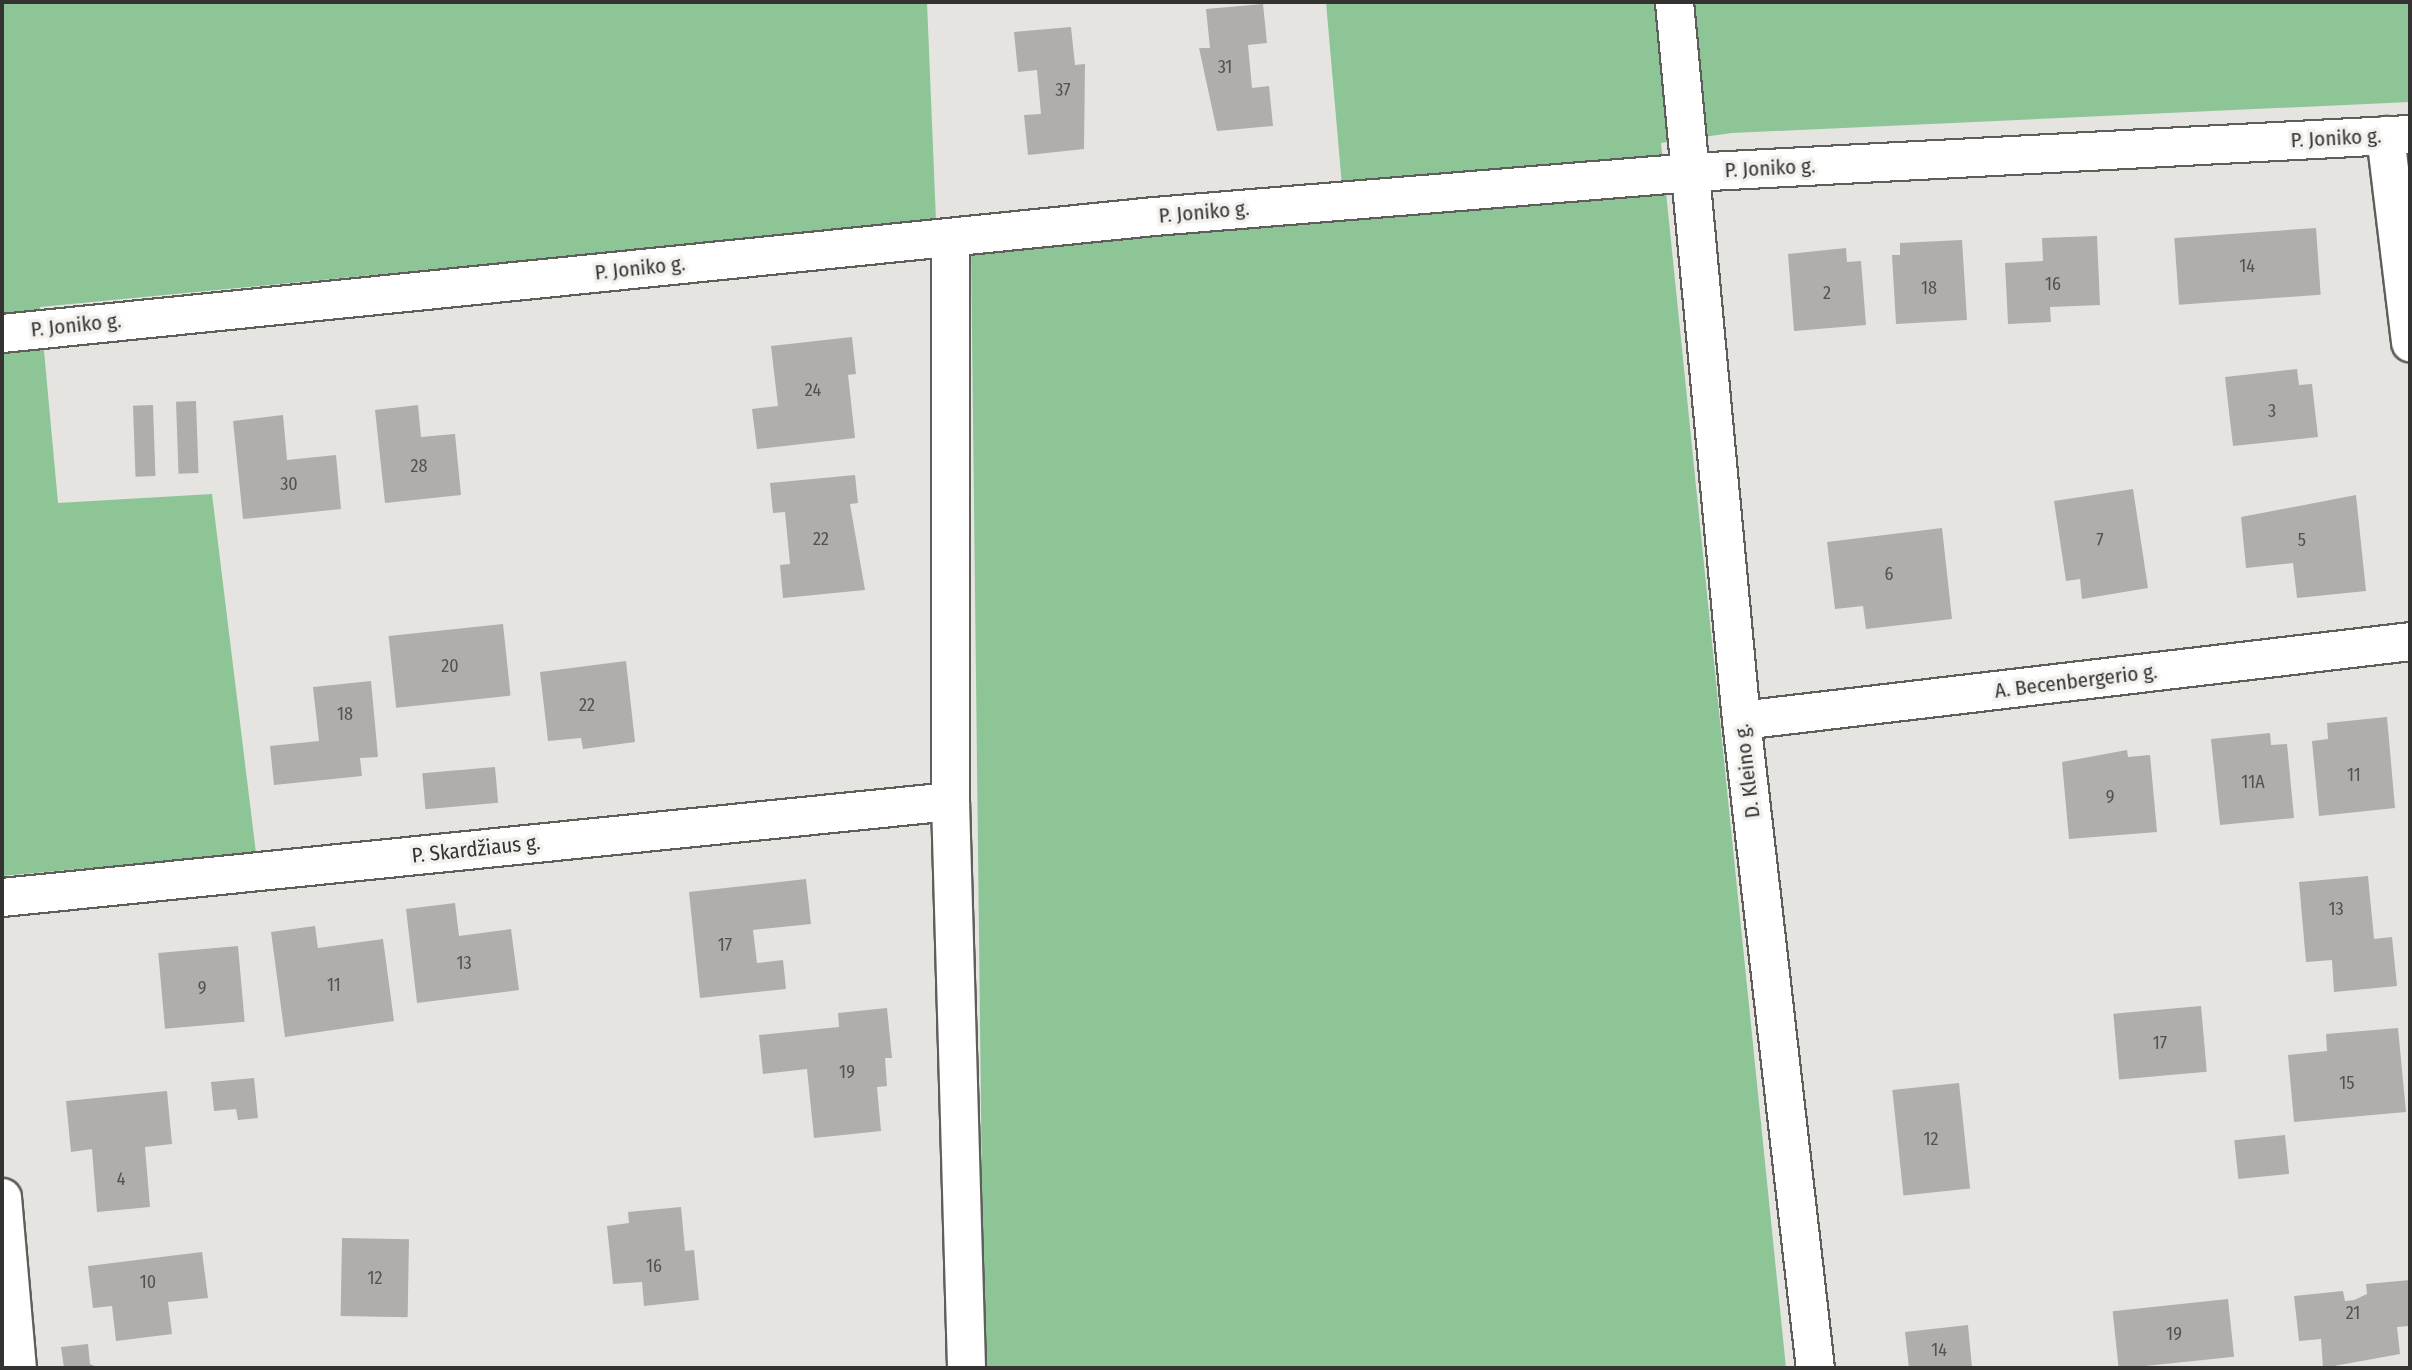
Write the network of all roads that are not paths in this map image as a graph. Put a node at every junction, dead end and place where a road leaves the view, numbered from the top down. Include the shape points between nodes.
1 (1675, 2) edge
2 (2398, 135) edge
3 (1691, 172) junction
4 (950, 237) junction
5 (2, 333) edge
6 (2410, 341) edge
7 (2410, 641) edge
8 (1741, 720) junction
9 (950, 801) junction
10 (2, 897) edge
11 (2, 1197) edge
12 (18, 1368) edge
13 (966, 1368) edge
14 (1815, 1368) edge

1 - 3 street, D. Kleino g.
2 - 3 street, P. Joniko g.
2 - 6 street
3 - 4 street, P. Joniko g.
3 - 8 street, D. Kleino g.
4 - 5 street, P. Joniko g.
4 - 9 street
7 - 8 street, A. Becenbergerio g.
8 - 14 street, D. Kleino g.
9 - 10 street, P. Skardžiaus g.
9 - 13 street
11 - 12 street

